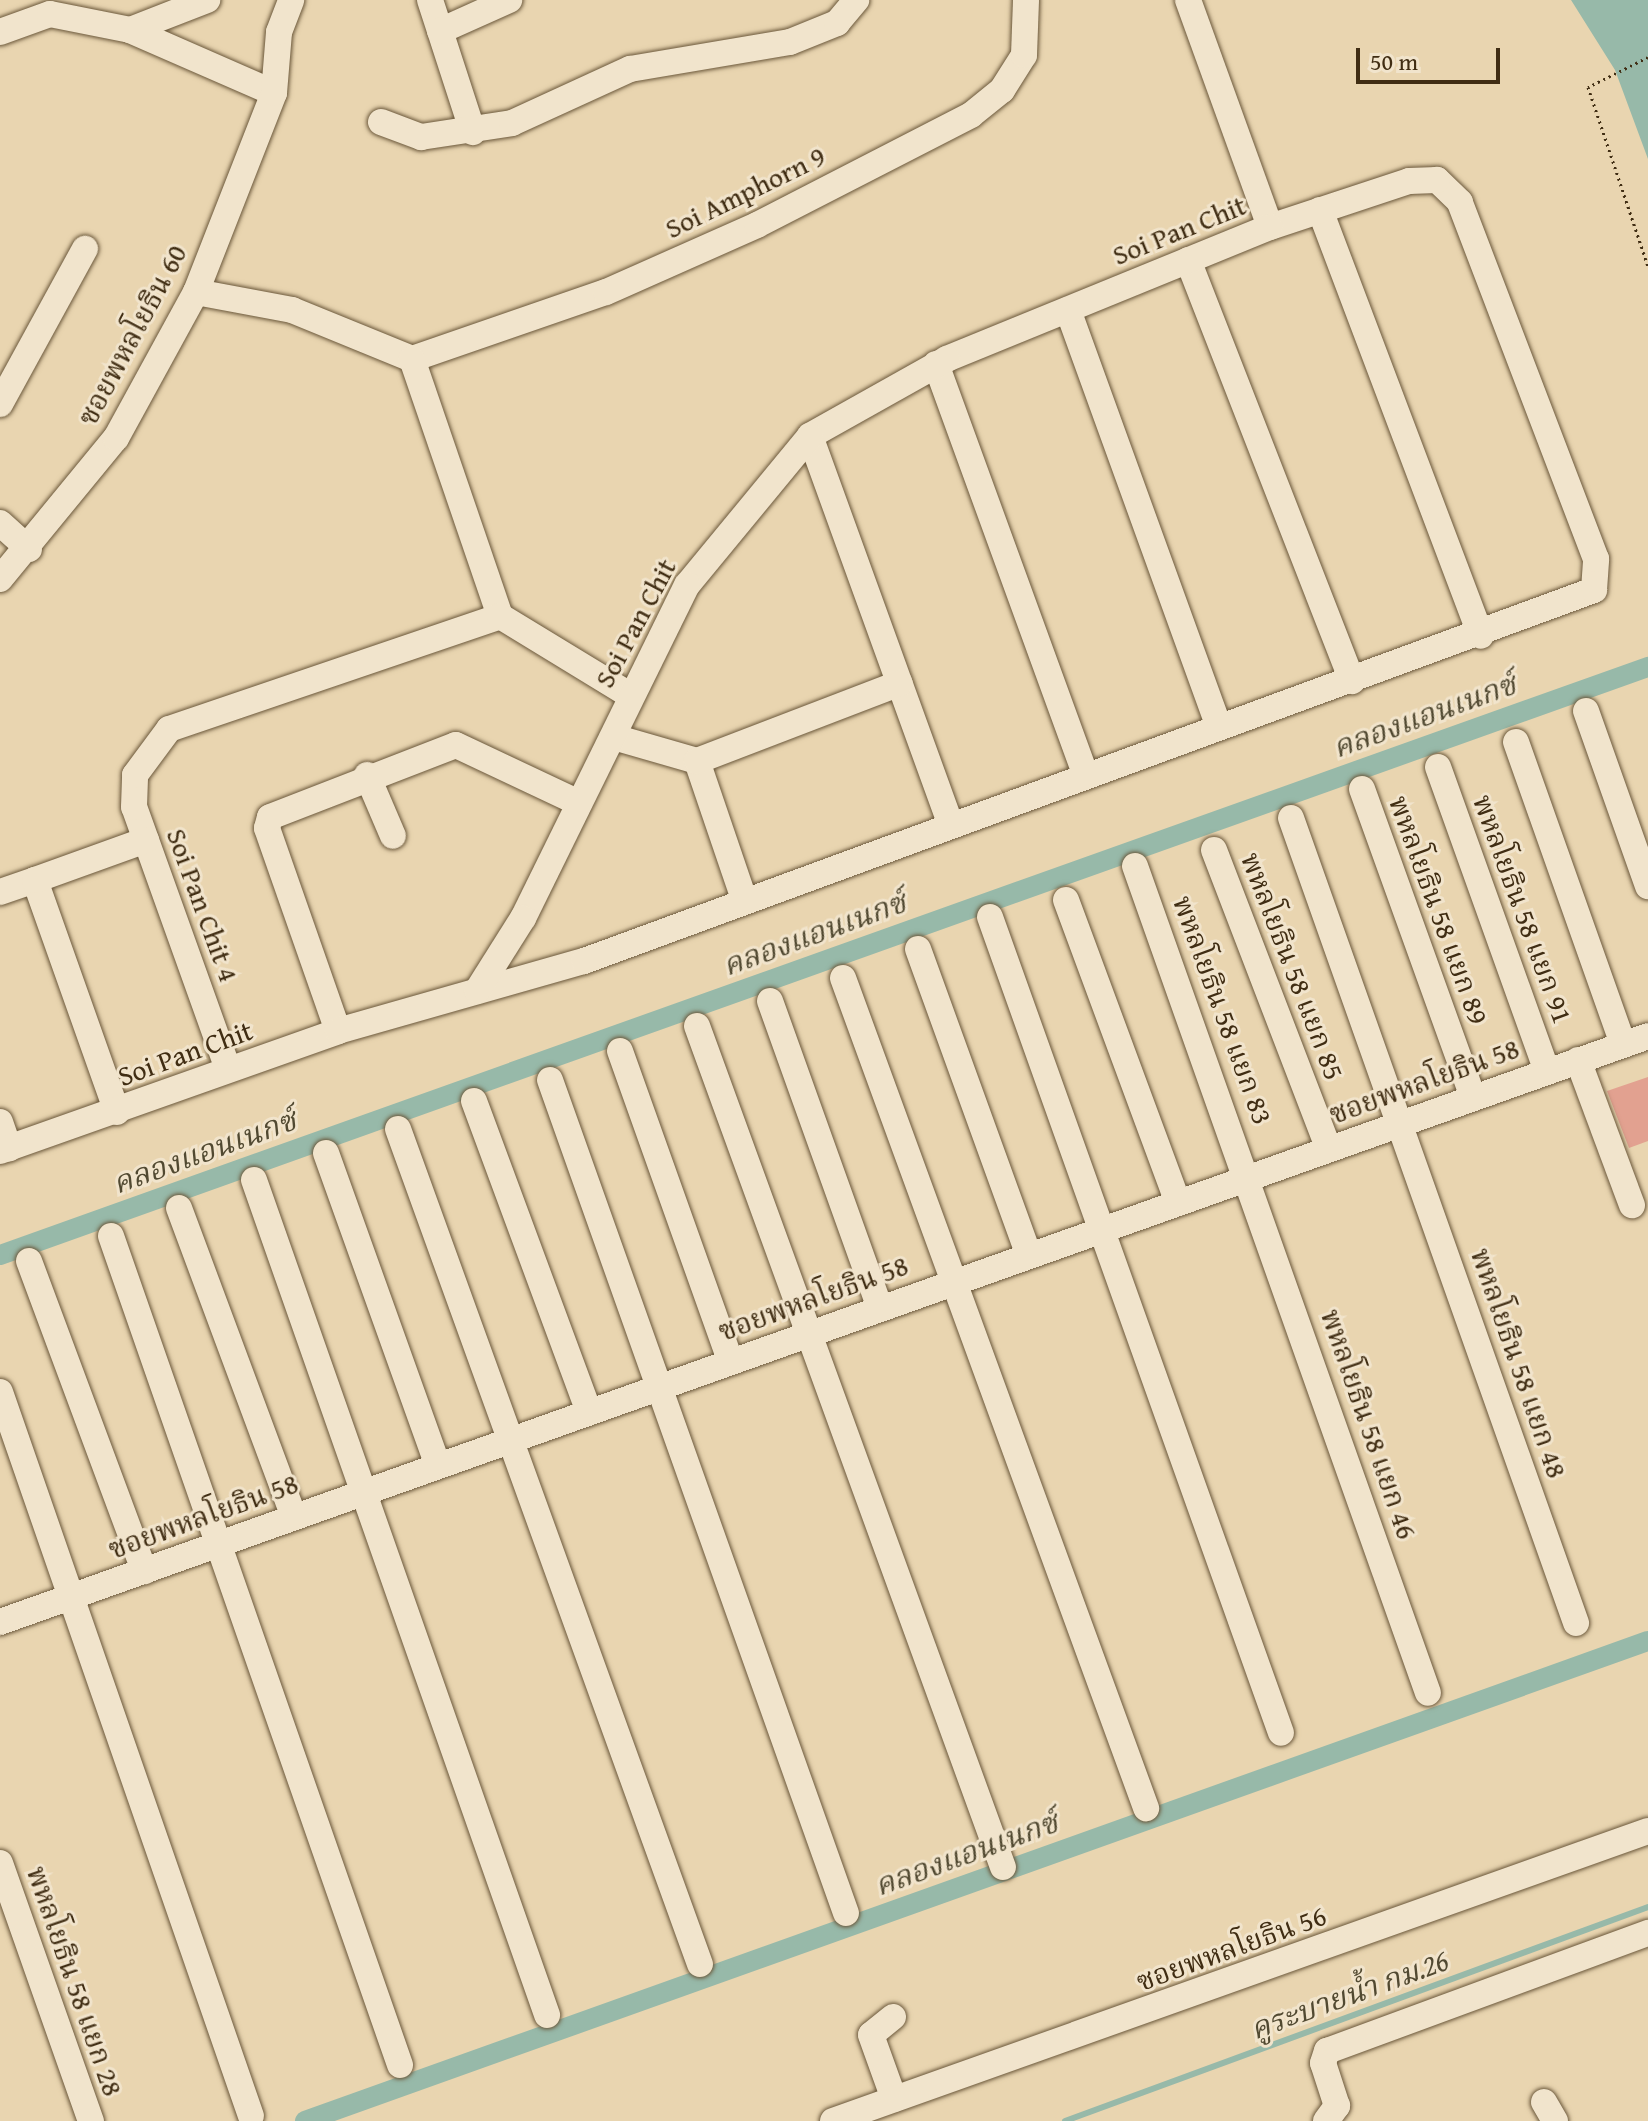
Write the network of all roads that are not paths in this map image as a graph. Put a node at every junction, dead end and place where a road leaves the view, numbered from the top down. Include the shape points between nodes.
1 (207, 0) edge
2 (291, 0) edge
3 (430, 0) edge
4 (509, 0) edge
5 (856, 0) edge
6 (1026, 0) edge
7 (1188, 0) edge
8 (130, 30) junction
9 (440, 31) junction
10 (0, 32) edge
11 (274, 93) junction
12 (381, 122) dead end
13 (473, 132) junction
14 (1320, 210) junction
15 (1270, 227) junction
16 (85, 249) dead end
17 (1188, 260) junction
18 (196, 292) junction
19 (1068, 310) junction
20 (412, 359) junction
21 (936, 364) junction
22 (0, 404) edge
23 (810, 436) junction
24 (0, 523) edge
25 (29, 549) junction
26 (0, 579) edge
27 (500, 616) junction
28 (1481, 636) junction
29 (1352, 681) junction
30 (900, 683) junction
31 (631, 696) junction
32 (1586, 711) dead end
33 (1219, 726) junction
34 (614, 737) junction
35 (1516, 742) dead end
36 (697, 761) junction
37 (1438, 767) dead end
38 (1085, 773) junction
39 (367, 775) junction
40 (1362, 789) dead end
41 (579, 803) junction
42 (1291, 818) dead end
43 (950, 823) junction
44 (393, 836) dead end
45 (146, 840) junction
46 (1214, 850) dead end
47 (1135, 866) dead end
48 (35, 880) junction
49 (1648, 886) edge
50 (0, 892) edge
51 (744, 899) junction
52 (1066, 900) dead end
53 (990, 917) dead end
54 (918, 949) dead end
55 (843, 978) dead end
56 (477, 991) junction
57 (770, 1001) dead end
58 (697, 1026) dead end
59 (338, 1031) junction
60 (1648, 1036) edge
61 (1623, 1044) junction
62 (620, 1051) dead end
63 (1578, 1060) junction
64 (228, 1069) junction
65 (1547, 1071) junction
66 (550, 1080) dead end
67 (1473, 1098) junction
68 (474, 1101) dead end
69 (117, 1112) junction
70 (0, 1122) edge
71 (1401, 1123) junction
72 (398, 1129) dead end
73 (5, 1149) edge
74 (1329, 1149) junction
75 (326, 1153) dead end
76 (1250, 1177) junction
77 (254, 1180) dead end
78 (1178, 1203) junction
79 (1632, 1205) dead end
80 (179, 1208) dead end
81 (1102, 1230) junction
82 (111, 1236) dead end
83 (1029, 1256) junction
84 (29, 1261) dead end
85 (951, 1283) junction
86 (880, 1309) junction
87 (807, 1335) junction
88 (731, 1362) junction
89 (657, 1388) junction
90 (0, 1392) edge
91 (589, 1412) junction
92 (511, 1440) junction
93 (438, 1466) junction
94 (365, 1492) junction
95 (294, 1517) junction
96 (219, 1544) junction
97 (144, 1571) junction
98 (74, 1595) junction
99 (0, 1622) edge
100 (1576, 1623) dead end
101 (1428, 1693) dead end
102 (1281, 1733) dead end
103 (1146, 1808) dead end
104 (1648, 1831) edge
105 (0, 1863) edge
106 (1003, 1867) dead end
107 (846, 1913) dead end
108 (1648, 1933) edge
109 (700, 1964) dead end
110 (547, 2015) dead end
111 (893, 2017) dead end
112 (400, 2065) dead end
113 (894, 2099) junction
114 (251, 2116) dead end
115 (91, 2121) edge
116 (833, 2121) edge
117 (1326, 2121) edge

1 - 8 street
2 - 11 street, ซอยพหลโยธิน 60 via 279,32
3 - 9 street
4 - 9 street
5 - 13 street via 837,23 790,42 630,69 512,123
6 - 20 street, Soi Amphorn 9 via 1024,55 1002,90 971,115 757,225 606,292
7 - 15 street
8 - 10 street via 50,14
8 - 11 street
9 - 13 street
11 - 18 street, ซอยพหลโยธิน 60
12 - 13 street via 421,137
14 - 15 street, Soi Pan Chit
14 - 28 street
14 - 28 street, Soi Pan Chit via 1409,181 1437,180 1460,202 1484,251 1600,577 1576,601
15 - 17 street, Soi Pan Chit
16 - 22 street
17 - 19 street, Soi Pan Chit
17 - 29 street
18 - 20 street via 292,310
18 - 25 street, ซอยพหลโยธิน 60 via 116,438
19 - 21 street, Soi Pan Chit
19 - 33 street
20 - 27 street
21 - 23 street, Soi Pan Chit
21 - 38 street
23 - 30 street
23 - 31 street, Soi Pan Chit via 687,585
24 - 25 street
25 - 26 street, ซอยพหลโยธิน 60
27 - 31 street
27 - 45 street, Soi Pan Chit 4 via 169,729 135,775 134,807
28 - 29 street
29 - 33 street
30 - 36 street
30 - 43 street
31 - 34 street, Soi Pan Chit
32 - 49 street
33 - 38 street
34 - 36 street
34 - 41 street, Soi Pan Chit
35 - 61 street
36 - 51 street
37 - 65 street, พหลโยธิน 58 แยก 91
38 - 43 street
39 - 41 street via 456,745
39 - 44 street
39 - 59 street via 280,809 267,828
40 - 67 street, พหลโยธิน 58 แยก 89
41 - 56 street, Soi Pan Chit
42 - 71 street, พหลโยธิน 58 แยก 48
43 - 51 street
45 - 48 street
45 - 64 street, Soi Pan Chit 4
46 - 74 street, พหลโยธิน 58 แยก 85
47 - 76 street, พหลโยธิน 58 แยก 83
48 - 50 street
48 - 69 street
51 - 56 street via 584,961
52 - 78 street
53 - 81 street
54 - 83 street
55 - 85 street
56 - 59 street, Soi Pan Chit
57 - 86 street
58 - 87 street
59 - 64 street, Soi Pan Chit
60 - 61 street, ซอยพหลโยธิน 58
61 - 63 street, ซอยพหลโยธิน 58
62 - 88 street
63 - 65 street, ซอยพหลโยธิน 58
63 - 79 street
64 - 69 street, Soi Pan Chit
65 - 67 street, ซอยพหลโยธิน 58
66 - 89 street
67 - 71 street, ซอยพหลโยธิน 58
68 - 91 street
69 - 73 street, Soi Pan Chit
70 - 73 street
71 - 74 street, ซอยพหลโยธิน 58
71 - 100 street, พหลโยธิน 58 แยก 48
72 - 92 street
74 - 76 street, ซอยพหลโยธิน 58
75 - 93 street
76 - 78 street, ซอยพหลโยธิน 58
76 - 101 street, พหลโยธิน 58 แยก 46
77 - 94 street
78 - 81 street, ซอยพหลโยธิน 58
80 - 95 street
81 - 83 street, ซอยพหลโยธิน 58
81 - 102 street
82 - 96 street
83 - 85 street, ซอยพหลโยธิน 58
84 - 97 street
85 - 86 street, ซอยพหลโยธิน 58
85 - 103 street
86 - 87 street, ซอยพหลโยธิน 58
87 - 88 street, ซอยพหลโยธิน 58
87 - 106 street
88 - 89 street, ซอยพหลโยธิน 58
89 - 91 street, ซอยพหลโยธิน 58
89 - 107 street
90 - 98 street
91 - 92 street, ซอยพหลโยธิน 58
92 - 93 street, ซอยพหลโยธิน 58
92 - 109 street
93 - 94 street, ซอยพหลโยธิน 58
94 - 95 street, ซอยพหลโยธิน 58
94 - 110 street
95 - 96 street, ซอยพหลโยธิน 58
96 - 97 street, ซอยพหลโยธิน 58
96 - 112 street
97 - 98 street, ซอยพหลโยธิน 58
98 - 99 street, ซอยพหลโยธิน 58
98 - 114 street
104 - 113 street, ซอยพหลโยธิน 56
105 - 115 street, พหลโยธิน 58 แยก 28
108 - 117 street via 1327,2051 1323,2063 1337,2106
111 - 113 street via 871,2035
113 - 116 street, ซอยพหลโยธิน 56

